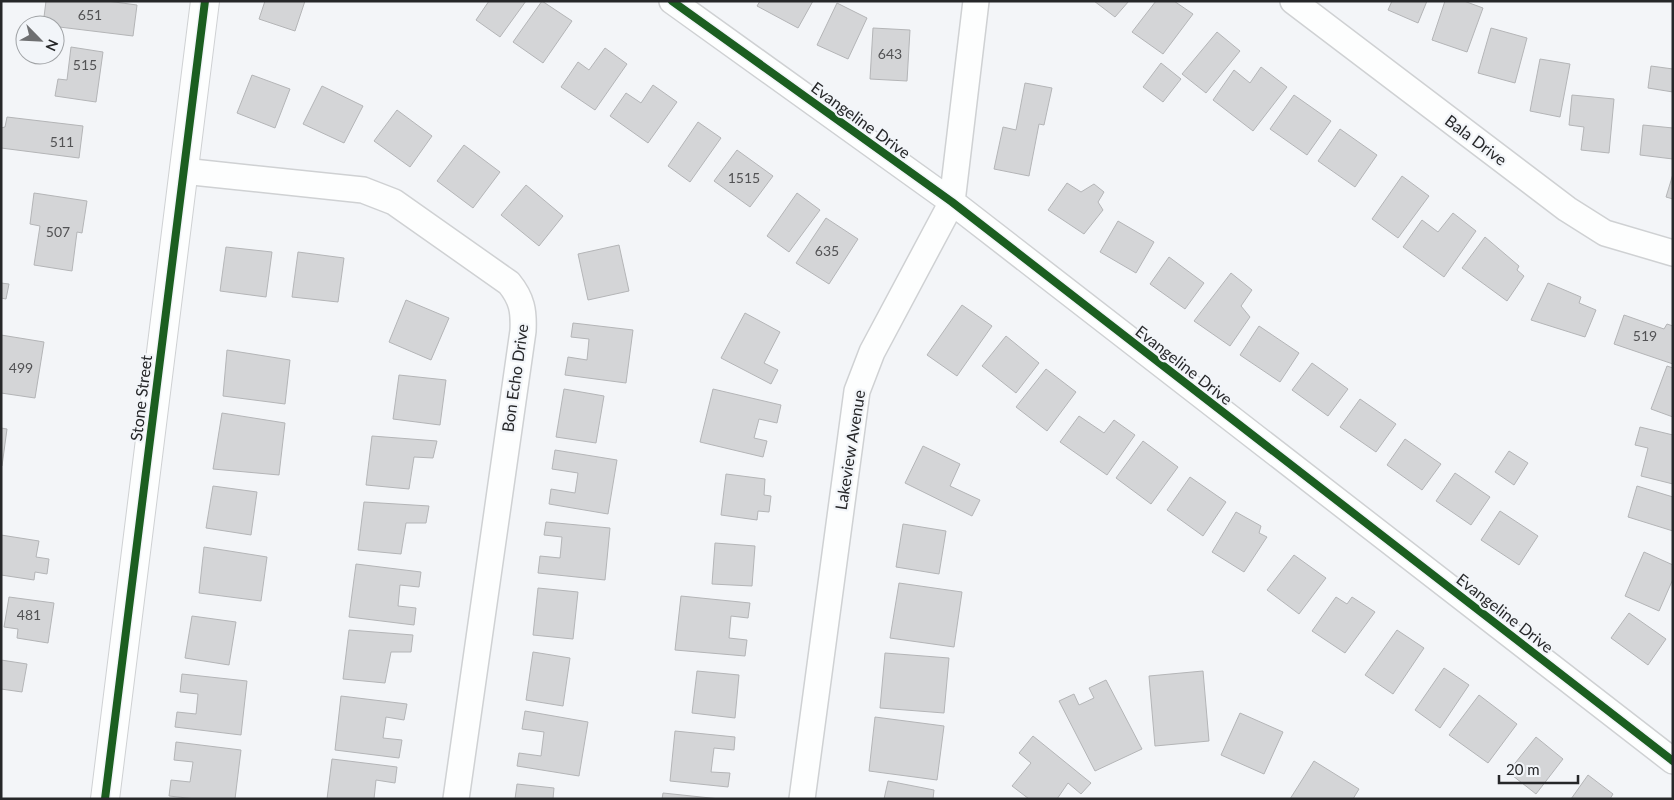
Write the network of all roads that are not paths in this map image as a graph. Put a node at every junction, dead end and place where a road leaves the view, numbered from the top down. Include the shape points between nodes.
1 (205, 1) edge
2 (672, 1) edge
3 (976, 1) edge
4 (1293, 1) edge
5 (183, 171) junction
6 (952, 202) junction
7 (1673, 253) edge
8 (1673, 761) edge
9 (104, 799) edge
10 (456, 799) edge
11 (802, 799) edge

1 - 5 street, Stone Street
2 - 6 street, Evangeline Drive
3 - 6 street, Lakeview Avenue
4 - 7 street, Bala Drive via 1567,209 1605,233
5 - 9 street, Stone Street
5 - 10 street, Bon Echo Drive via 363,190 379,195 394,202 509,283 519,295 524,310 522,331
6 - 8 street, Evangeline Drive
6 - 11 street, Lakeview Avenue via 872,352 857,391

